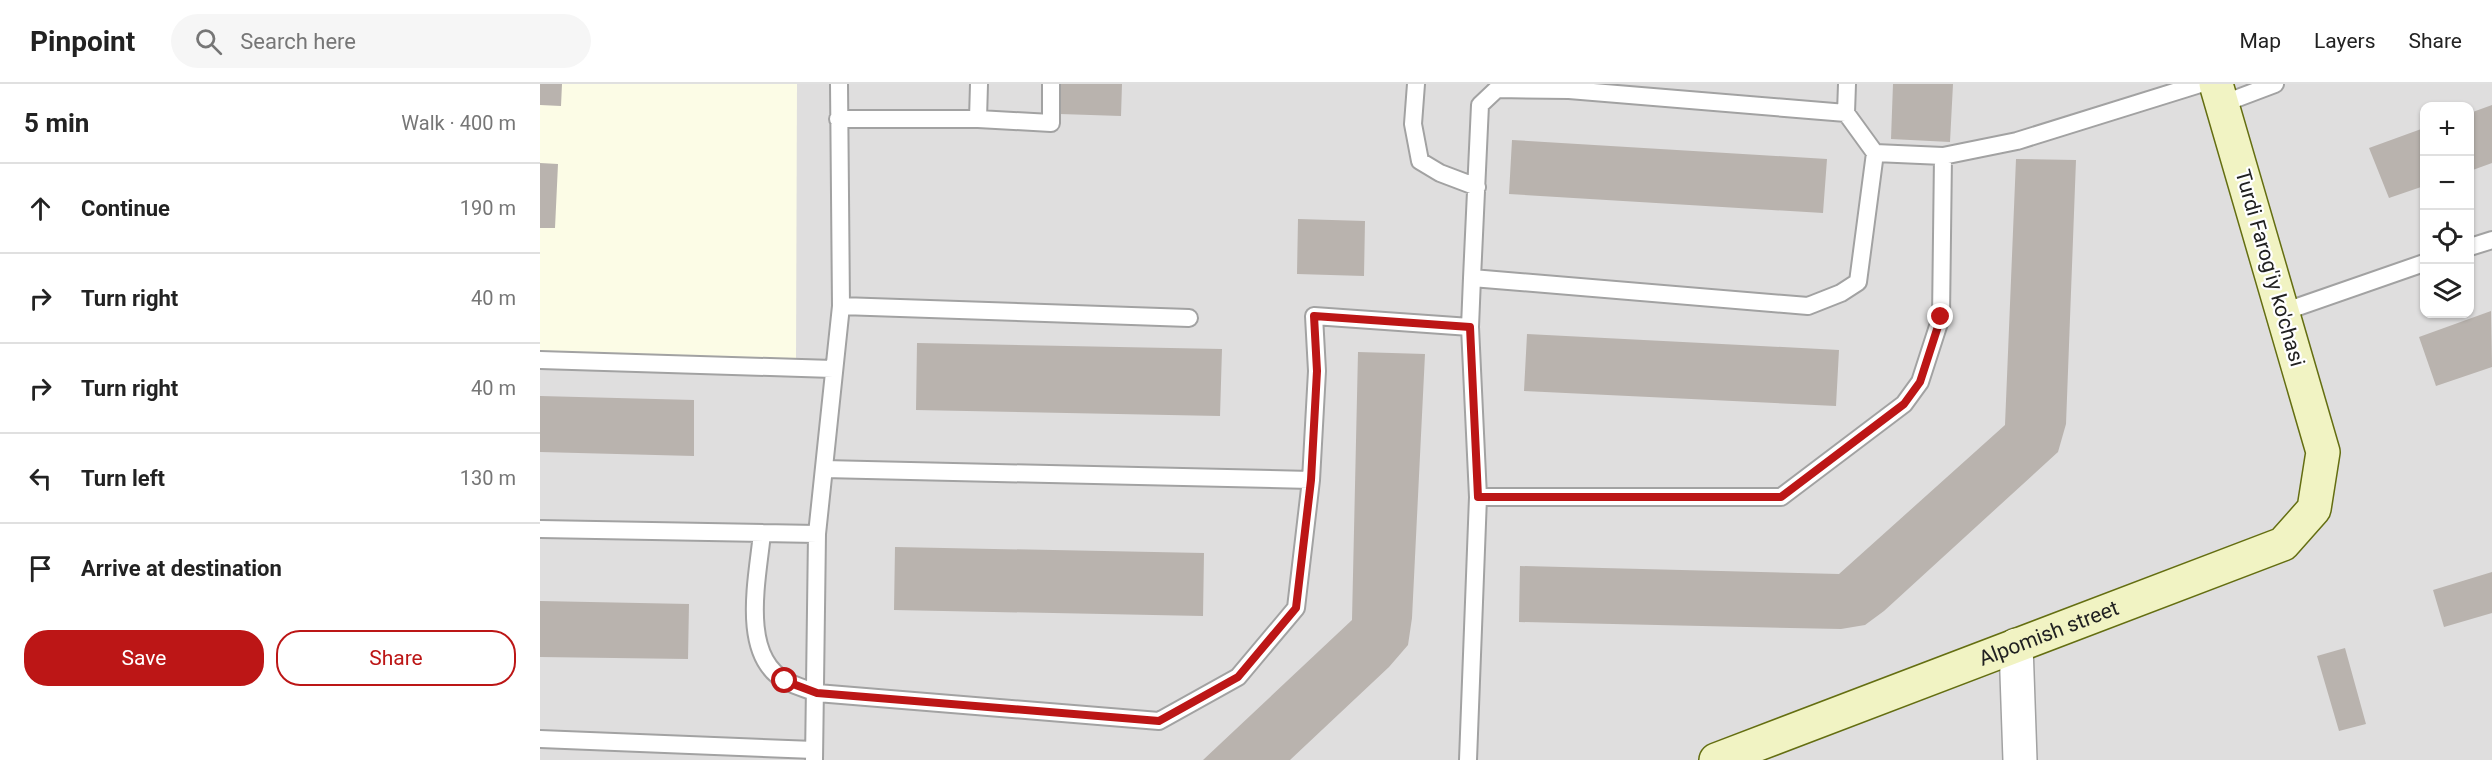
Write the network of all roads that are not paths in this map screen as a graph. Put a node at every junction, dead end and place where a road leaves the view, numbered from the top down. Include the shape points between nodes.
1 (839, 84) edge
2 (979, 84) edge
3 (1051, 84) edge
4 (1416, 84) edge
5 (1847, 84) edge
6 (2275, 84) edge
7 (1569, 87) edge
8 (2213, 91) edge
9 (1846, 113) junction
10 (838, 119) junction
11 (978, 119) junction
12 (1875, 153) junction
13 (1943, 156) junction
14 (1477, 187) junction
15 (2492, 240) edge
16 (2474, 246) edge
17 (2421, 264) edge
18 (1472, 278) junction
19 (841, 306) junction
20 (2283, 312) junction
21 (1189, 318) dead end
22 (1470, 327) junction
23 (540, 360) edge
24 (833, 369) junction
25 (2324, 452) joint
26 (824, 469) junction
27 (1311, 480) junction
28 (1478, 497) junction
29 (540, 529) edge
30 (762, 533) junction
31 (818, 534) junction
32 (2016, 645) junction
33 (817, 693) junction
34 (540, 739) edge
35 (814, 755) edge
36 (1468, 760) edge
37 (1716, 760) edge
38 (2020, 760) edge

1 - 10 lane
2 - 11 lane
3 - 11 lane via 1051,123
4 - 14 lane via 1413,124 1420,161
5 - 9 lane
6 - 8 lane
7 - 9 lane
7 - 14 lane via 1497,89 1480,105
8 - 13 lane
8 - 20 street, Turdi Farog'iy ko'chasi
9 - 12 lane
10 - 11 lane
10 - 19 lane
12 - 13 lane
12 - 18 lane via 1858,282 1808,306
13 - 28 lane via 1941,317 1920,382 1904,404 1781,497
14 - 18 lane
15 - 16 lane
17 - 20 lane
18 - 22 lane
19 - 21 lane
19 - 24 lane
20 - 25 street, Turdi Farog'iy ko'chasi
22 - 27 lane via 1314,316 1317,371
22 - 28 lane
23 - 24 lane
24 - 26 lane
25 - 32 street, Alpomish street via 2314,509 2283,544
26 - 27 lane
26 - 31 lane
27 - 33 lane via 1296,608 1238,677 1159,721
28 - 36 lane
29 - 30 lane
30 - 31 lane
30 - 33 lane via 755,626 762,658 785,681
31 - 33 lane
32 - 37 street, Alpomish street
32 - 38 street
33 - 35 lane
34 - 35 lane

